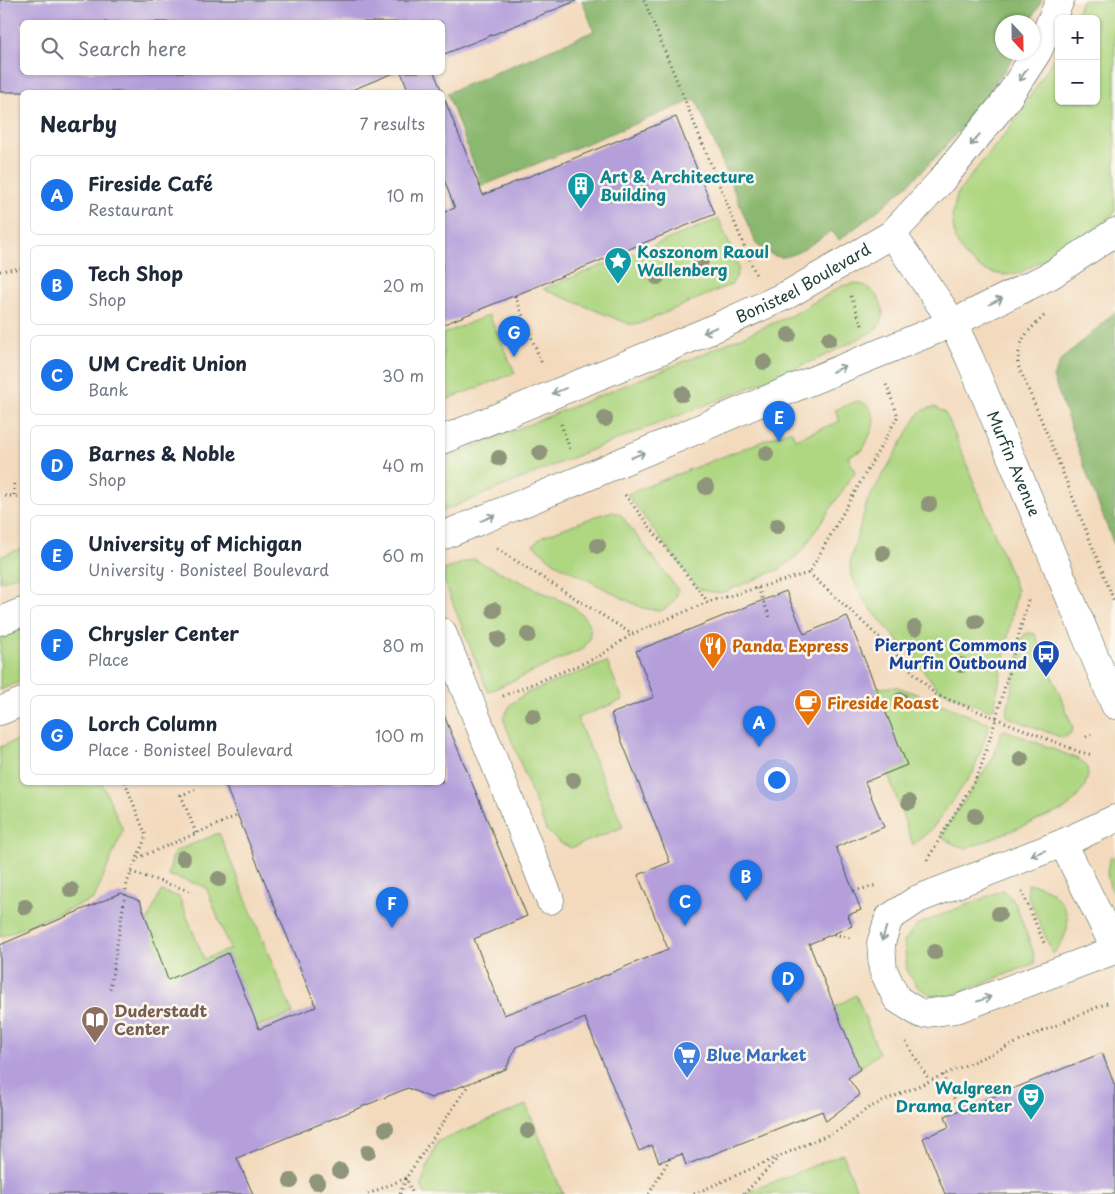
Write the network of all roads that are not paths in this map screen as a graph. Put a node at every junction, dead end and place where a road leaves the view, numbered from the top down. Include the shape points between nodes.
1 (1060, 0) edge
2 (1115, 232) edge
3 (892, 234) junction
4 (953, 323) junction
5 (445, 439) edge
6 (445, 535) edge
7 (20, 613) edge
8 (0, 621) edge
9 (445, 639) edge
10 (20, 703) edge
11 (1115, 705) edge
12 (0, 711) edge
13 (1115, 819) edge
14 (1063, 843) junction
15 (550, 900) dead end
16 (1115, 949) edge

1 -> 3 street, Bonisteel Boulevard via 1038,51 1005,102 941,182
4 -> 2 street via 1051,275
3 - 4 street, Murfin Avenue
3 -> 5 street, Bonisteel Boulevard via 764,306
6 -> 4 street
4 - 11 street, Murfin Avenue
7 - 8 street
9 - 15 street
10 - 12 street
13 - 14 street
14 - 16 street
14 -> 16 street via 918,899 889,918 881,944 883,970 897,999 921,1014 957,1009

